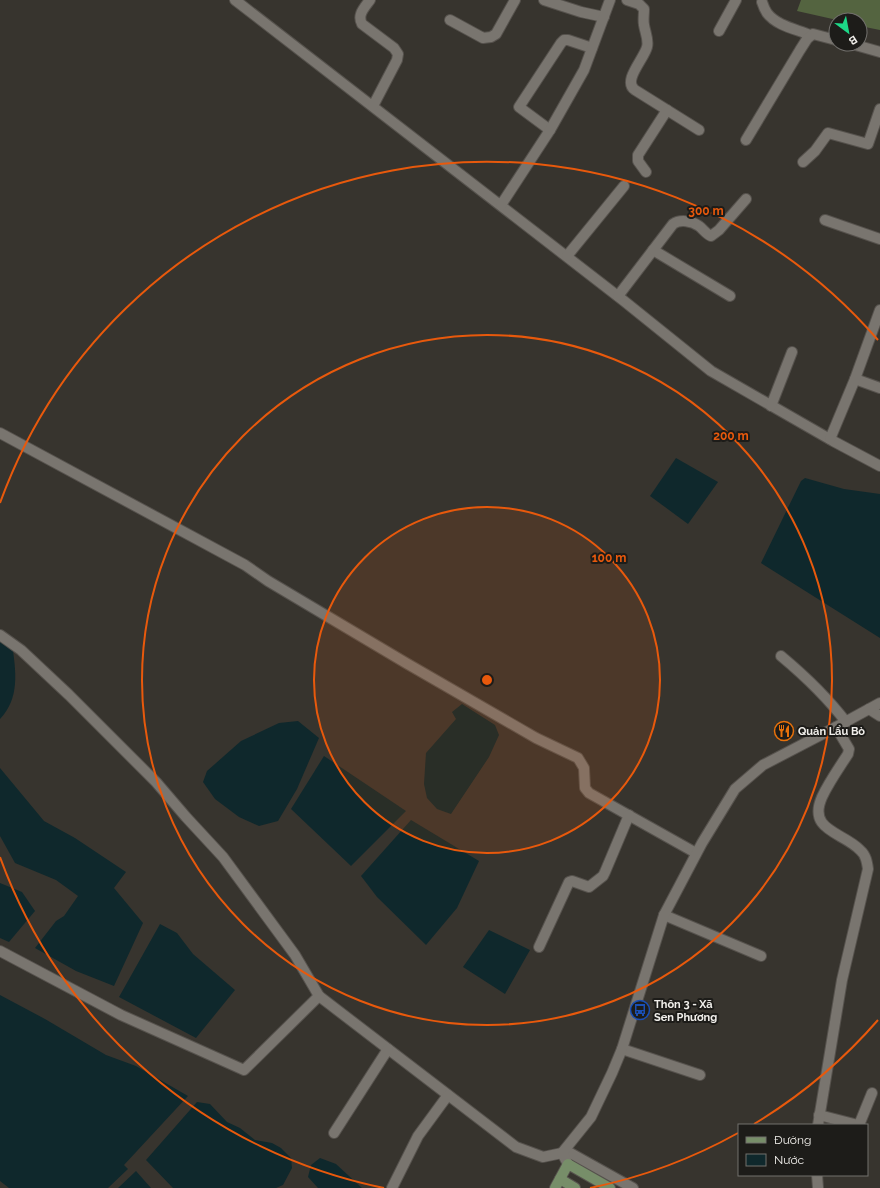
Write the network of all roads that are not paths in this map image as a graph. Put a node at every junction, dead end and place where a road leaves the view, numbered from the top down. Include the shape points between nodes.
1 (235, 0) edge
2 (370, 0) edge
3 (515, 0) edge
4 (544, 0) edge
5 (610, 0) edge
6 (628, 0) edge
7 (736, 0) edge
8 (762, 2) dead end
9 (604, 17) junction
10 (450, 20) dead end
11 (719, 32) dead end
12 (810, 35) junction
13 (828, 38) edge
14 (592, 48) junction
15 (868, 49) edge
16 (880, 52) edge
17 (373, 106) junction
18 (880, 109) edge
19 (668, 110) junction
20 (550, 130) junction
21 (699, 130) dead end
22 (746, 140) dead end
23 (803, 162) dead end
24 (646, 172) dead end
25 (624, 186) dead end
26 (746, 199) dead end
27 (500, 205) junction
28 (824, 220) dead end
29 (880, 239) edge
30 (653, 250) junction
31 (567, 256) junction
32 (618, 296) junction
33 (730, 296) dead end
34 (880, 310) edge
35 (792, 352) dead end
36 (855, 379) junction
37 (880, 388) edge
38 (771, 406) junction
39 (0, 433) edge
40 (830, 440) junction
41 (880, 466) edge
42 (0, 634) edge
43 (781, 656) dead end
44 (880, 703) edge
45 (869, 709) junction
46 (880, 716) edge
47 (846, 722) junction
48 (836, 727) junction
49 (628, 815) junction
50 (696, 853) junction
51 (664, 915) junction
52 (539, 947) dead end
53 (0, 951) edge
54 (761, 956) dead end
55 (319, 996) junction
56 (388, 1049) junction
57 (622, 1050) junction
58 (700, 1075) dead end
59 (872, 1093) dead end
60 (448, 1095) junction
61 (819, 1120) edge
62 (851, 1124) edge
63 (859, 1124) edge
64 (334, 1133) dead end
65 (564, 1151) junction
66 (568, 1164) junction
67 (817, 1176) edge
68 (558, 1184) edge
69 (392, 1188) edge
70 (575, 1188) edge
71 (610, 1188) edge
72 (633, 1188) edge
73 (818, 1188) edge

1 - 17 street
2 - 17 street via 360,13 362,24 394,48 398,54
3 - 10 street via 496,34 491,37 483,38
4 - 9 street
5 - 9 street
6 - 19 street via 644,9 648,45 632,74 631,85
7 - 11 street
8 - 12 street via 767,13 776,21
9 - 14 street
12 - 13 street
12 - 22 street
14 - 20 street via 584,70
14 - 20 street via 564,40 519,107
15 - 16 street
17 - 27 street
18 - 23 street via 868,144 828,133
19 - 21 street
19 - 24 street via 638,155 638,161
20 - 27 street
25 - 31 street
26 - 30 street via 714,235 709,235 698,225 678,221
27 - 31 street
28 - 29 street
30 - 32 street
30 - 33 street
31 - 32 street
32 - 38 street via 711,372
34 - 36 street
35 - 38 street
36 - 37 street
36 - 40 street
38 - 40 street
39 - 49 street via 245,565 412,667 536,738 578,758 584,768 586,790
40 - 41 street
42 - 55 street via 69,695 156,782 223,857 295,955
43 - 47 street via 812,682
44 - 45 street
45 - 46 street
45 - 47 street
47 - 48 street
48 - 50 street via 764,765 735,789
48 - 61 street via 849,749 822,798 819,820 860,850 866,859 868,869 842,980
49 - 50 street
49 - 52 street via 603,876 589,887 569,882
50 - 51 street
51 - 54 street
51 - 57 street
53 - 55 street via 121,1015 244,1070
55 - 56 street
56 - 60 street
56 - 64 street
57 - 58 street
57 - 65 street via 591,1117
59 - 63 street
60 - 65 street via 516,1147 543,1157
60 - 69 street via 418,1136
61 - 62 street
65 - 66 street
65 - 72 street
66 - 68 main road
66 - 71 main road
67 - 73 street
68 - 70 main road

